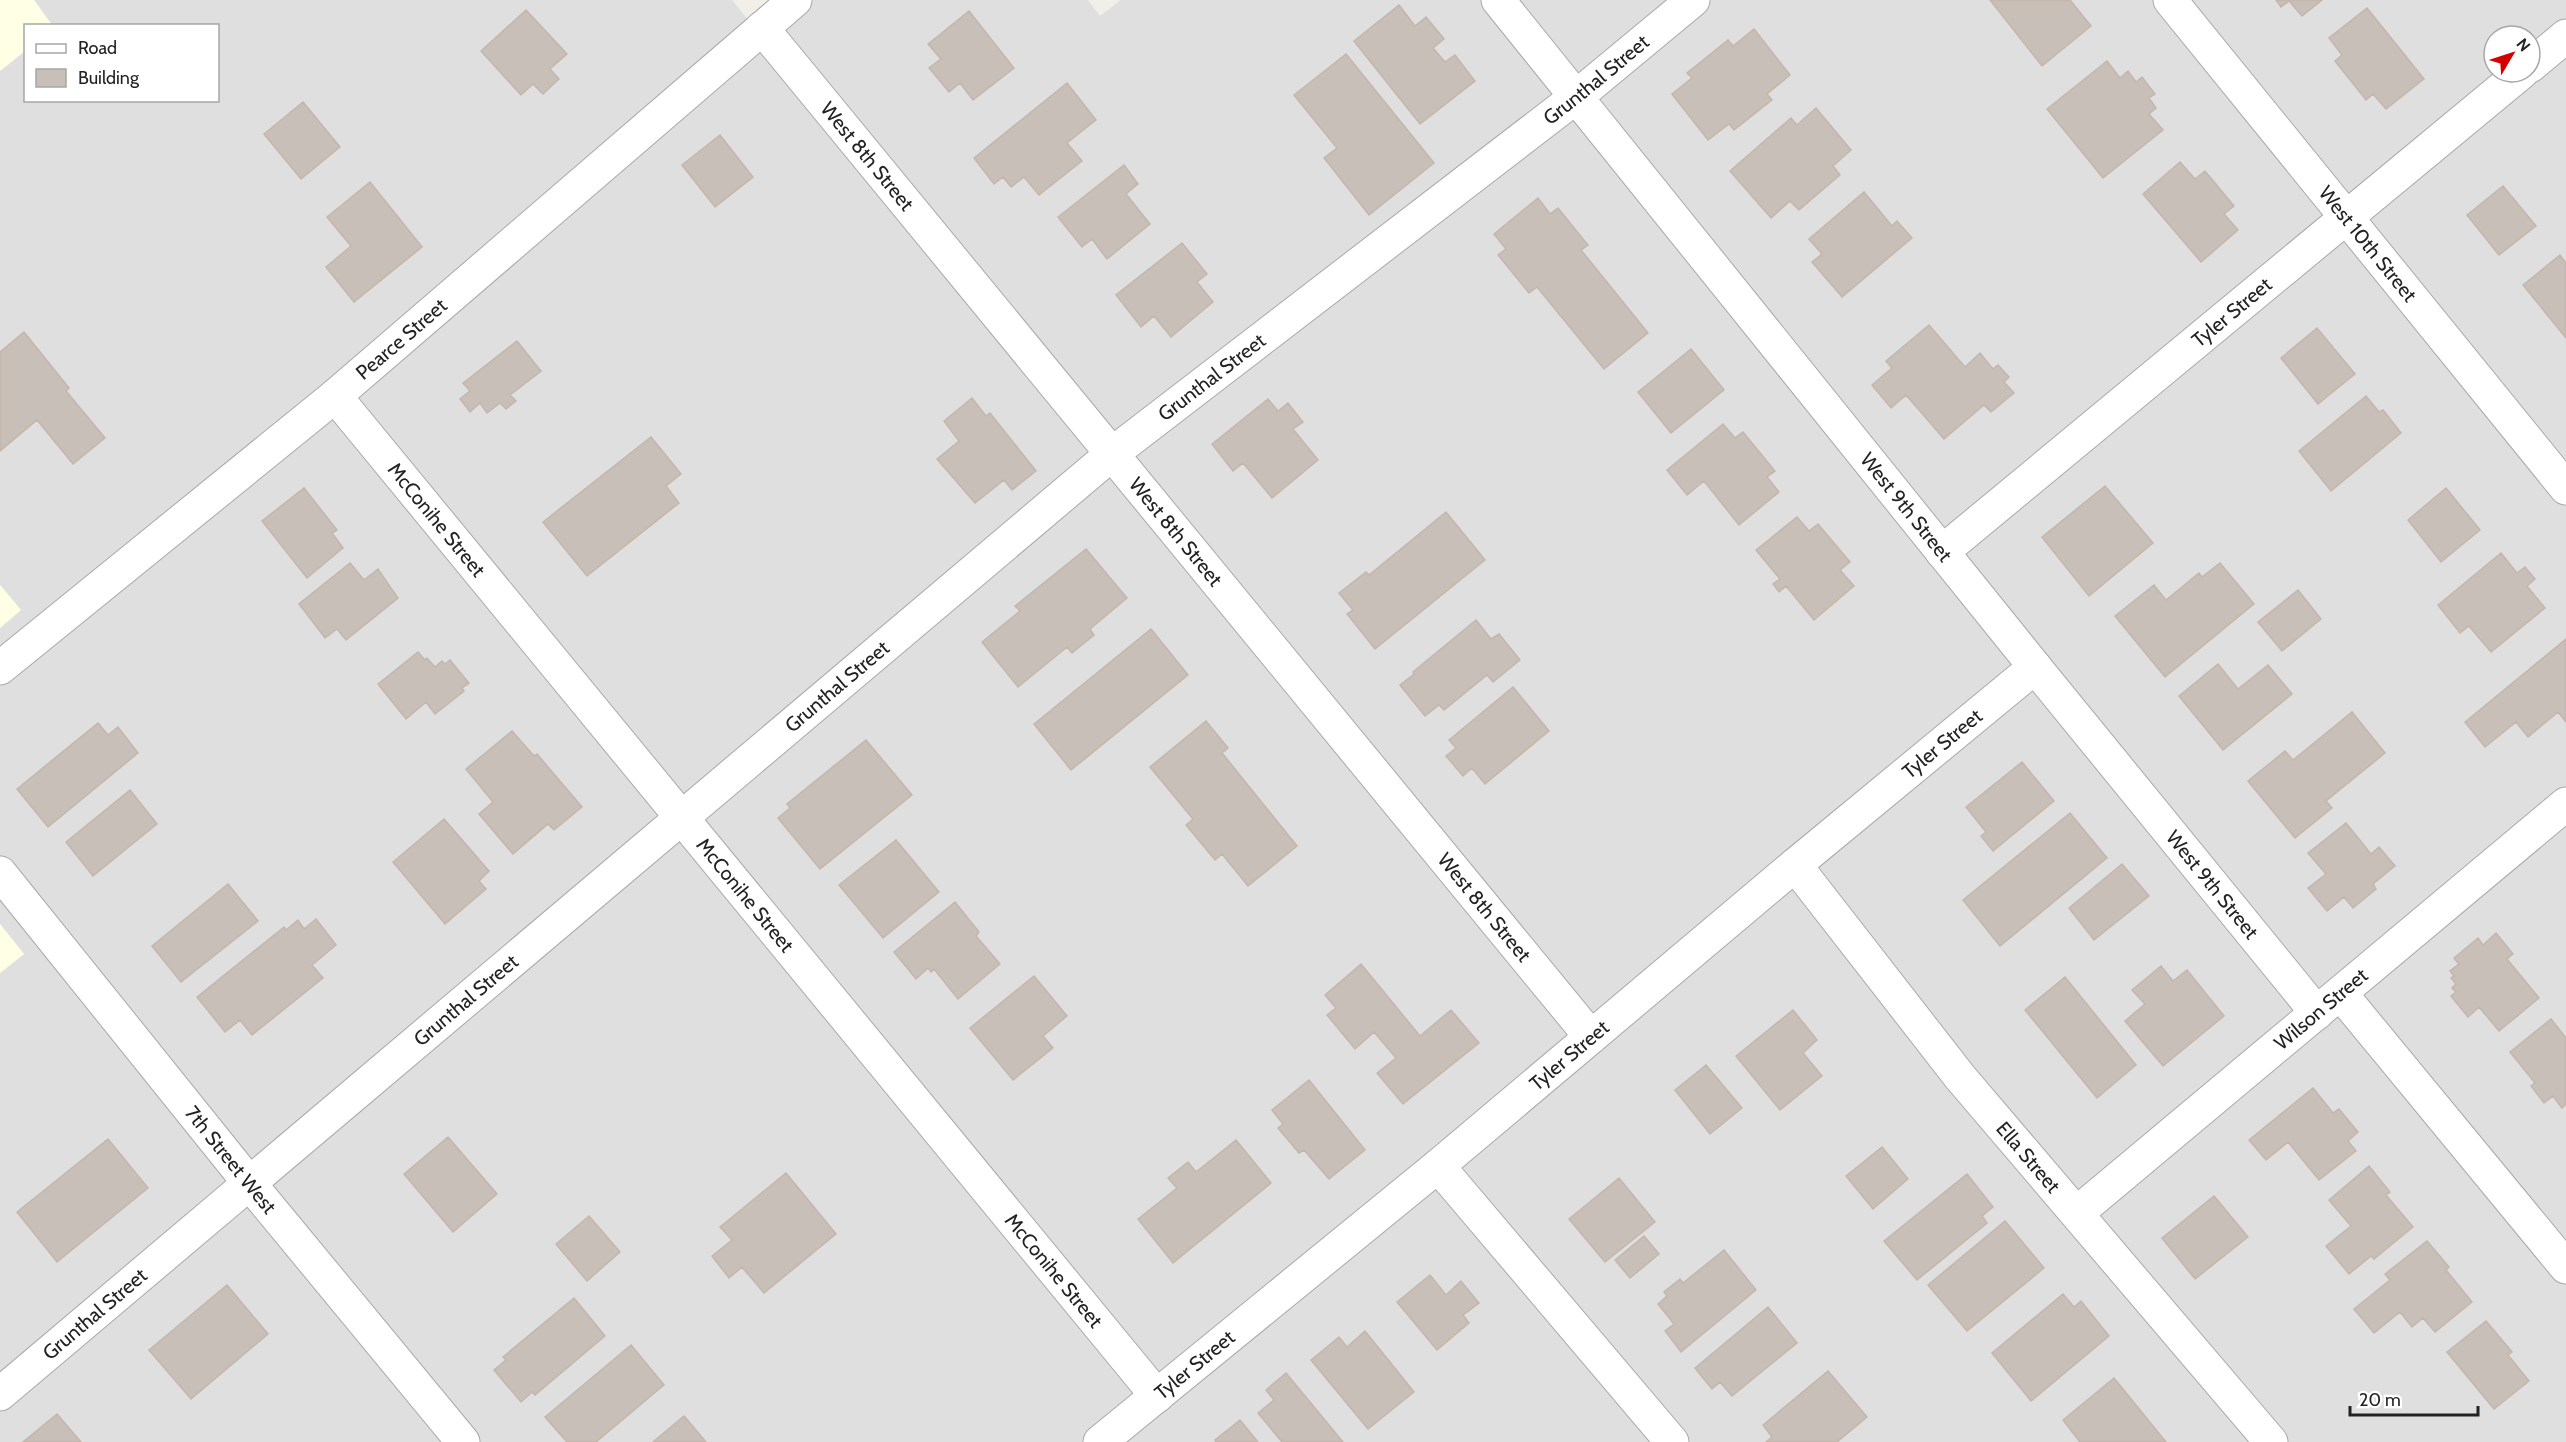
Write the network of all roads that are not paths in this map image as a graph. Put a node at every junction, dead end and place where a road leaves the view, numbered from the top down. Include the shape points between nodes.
1 (795, 0) edge
2 (1498, 0) edge
3 (1693, 0) edge
4 (2170, 0) edge
5 (762, 28) junction
6 (2566, 36) edge
7 (2542, 56) edge
8 (2508, 84) edge
9 (1576, 97) junction
10 (2347, 217) junction
11 (335, 396) junction
12 (1113, 453) junction
13 (2566, 488) edge
14 (1942, 552) junction
15 (2035, 667) junction
16 (0, 668) edge
17 (2566, 804) edge
18 (682, 818) junction
19 (1795, 865) junction
20 (0, 873) edge
21 (2329, 1004) junction
22 (1591, 1037) junction
23 (1438, 1166) junction
24 (250, 1184) junction
25 (2078, 1214) junction
26 (2566, 1267) edge
27 (0, 1394) edge
28 (1157, 1396) junction
29 (463, 1442) edge
30 (1100, 1442) edge
31 (1672, 1442) edge
32 (2271, 1442) edge

1 - 5 street, Pearce Street
2 - 9 street, West 9th Street
3 - 9 street, Grunthal Street
4 - 10 street, West 10th Street
5 - 11 street, Pearce Street
5 - 12 street, West 8th Street
6 - 7 street
8 - 10 street, Tyler Street
9 - 12 street, Grunthal Street
9 - 14 street, West 9th Street
10 - 13 street, West 10th Street
10 - 14 street, Tyler Street
11 - 16 street, Pearce Street
11 - 18 street, McConihe Street
12 - 18 street, Grunthal Street
12 - 22 street, West 8th Street
14 - 15 street, West 9th Street
15 - 19 street, Tyler Street
15 - 21 street, West 9th Street
17 - 21 street, Wilson Street
18 - 24 street, Grunthal Street
18 - 28 street, McConihe Street
19 - 22 street, Tyler Street
19 - 25 street, Ella Street via 1960,1077
20 - 24 street, 7th Street West
21 - 25 street, Wilson Street
21 - 26 street, West 9th Street
22 - 23 street, Tyler Street
23 - 28 street, Tyler Street
23 - 31 street
24 - 27 street, Grunthal Street
24 - 29 street, 7th Street West
25 - 32 street, Ella Street
28 - 30 street, Tyler Street

